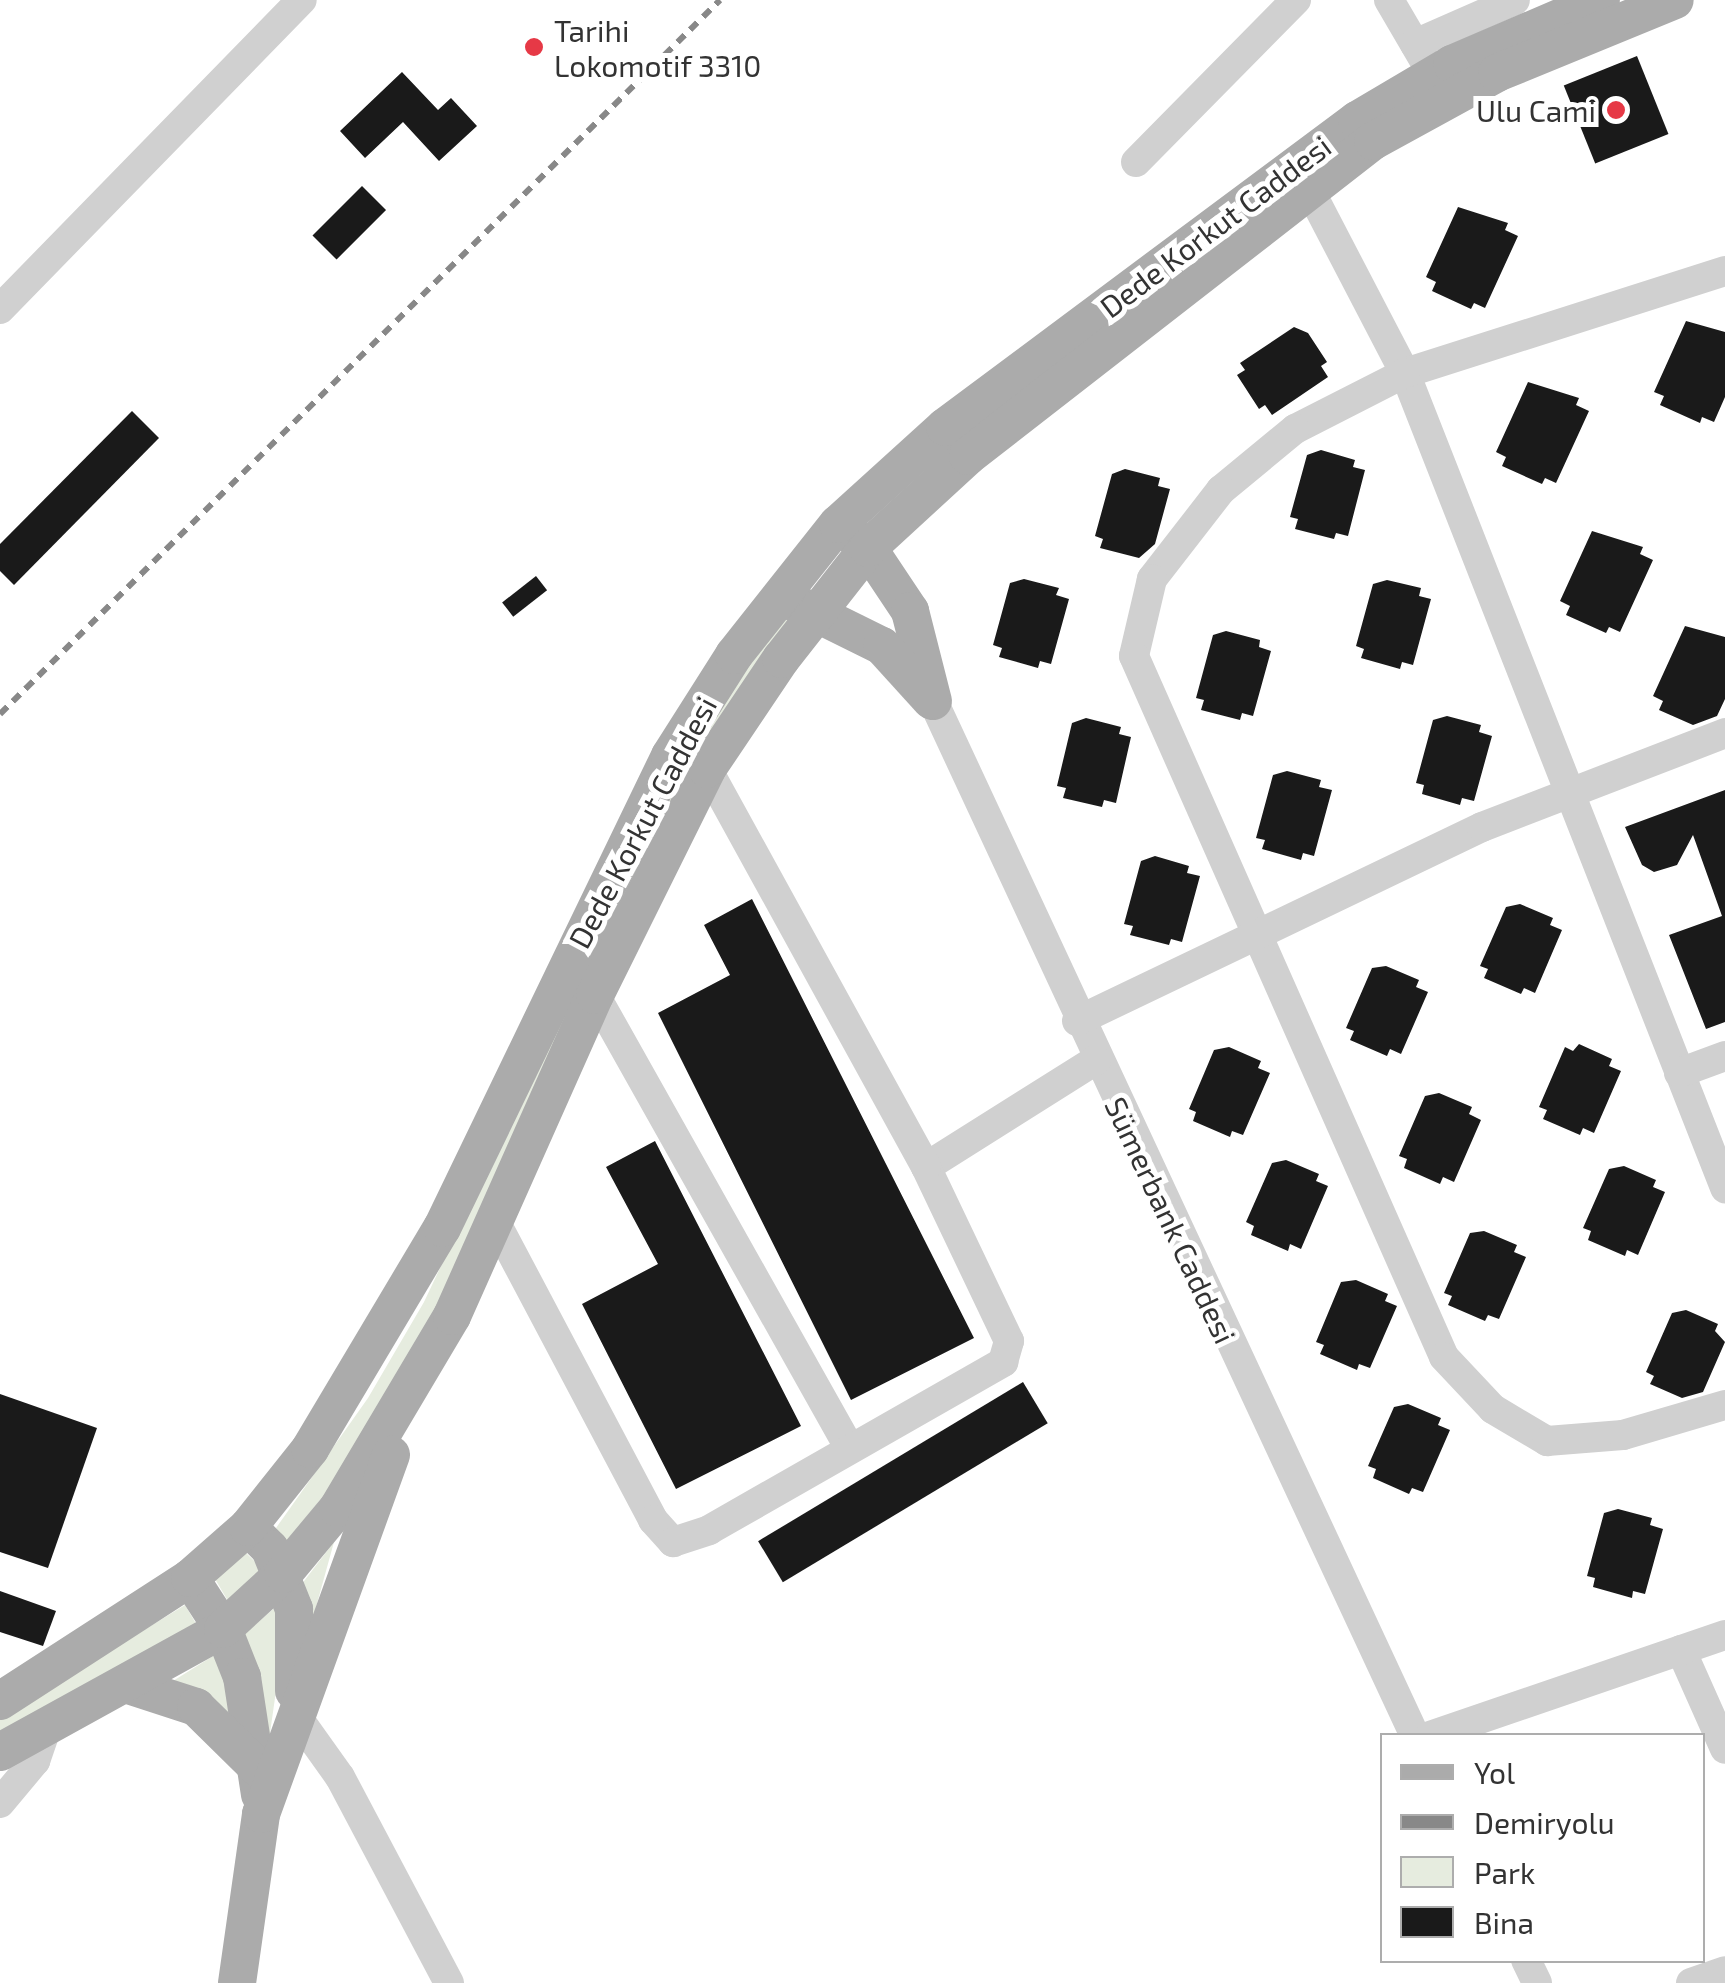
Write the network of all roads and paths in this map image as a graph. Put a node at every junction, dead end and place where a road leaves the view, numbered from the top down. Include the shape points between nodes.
1 (302, 0) edge
2 (1296, 0) edge
3 (1389, 0) edge
4 (1515, 0) edge
5 (1601, 0) edge
6 (1675, 0) edge
7 (1424, 60) junction
8 (1136, 162) dead end
9 (1308, 188) junction
10 (1725, 271) edge
11 (0, 309) edge
12 (1405, 373) junction
13 (838, 524) junction
14 (868, 548) junction
15 (782, 592) junction
16 (812, 617) junction
17 (933, 702) junction
18 (1725, 734) edge
19 (708, 769) junction
20 (1568, 794) junction
21 (1259, 934) junction
22 (596, 995) junction
23 (1077, 1022) junction
24 (1725, 1056) edge
25 (1096, 1060) junction
26 (1679, 1073) junction
27 (926, 1168) junction
28 (1725, 1188) edge
29 (497, 1225) junction
30 (421, 1374) junction
31 (1725, 1406) edge
32 (849, 1447) junction
33 (248, 1527) junction
34 (283, 1574) junction
35 (190, 1578) junction
36 (223, 1629) junction
37 (1725, 1635) edge
38 (1681, 1650) junction
39 (126, 1684) junction
40 (0, 1701) edge
41 (294, 1714) junction
42 (48, 1724) junction
43 (1414, 1733) edge
44 (1439, 1733) edge
45 (1725, 1749) edge
46 (0, 1752) edge
47 (258, 1768) junction
48 (0, 1803) edge
49 (261, 1814) junction
50 (1725, 1971) edge
51 (235, 1981) edge
52 (449, 1983) edge
53 (1692, 1983) edge

1 - 11 street
2 - 8 street
3 - 7 street
4 - 7 street
5 - 7 main road, Dede Korkut Caddesi
6 - 9 main road, Dede Korkut Caddesi via 1497,73 1373,142
7 - 13 main road, Dede Korkut Caddesi via 1357,120 945,426
9 - 12 street
9 - 14 main road, Dede Korkut Caddesi via 968,456
10 - 12 street
12 - 20 street via 1545,718
12 - 21 street via 1295,430 1221,490 1152,579 1134,656 1181,775
13 - 14 main road
13 - 15 main road, Dede Korkut Caddesi
14 - 16 main road, Dede Korkut Caddesi
14 - 17 main road via 910,611
15 - 16 main road
15 - 33 main road, Dede Korkut Caddesi via 716,683 646,800 415,1280 350,1391
16 - 17 main road via 882,646
16 - 19 main road, Dede Korkut Caddesi
17 - 23 street, Sümerbank Caddesi
18 - 20 street
19 - 22 main road, Dede Korkut Caddesi
19 - 27 street
20 - 21 street via 1482,826
20 - 26 street
21 - 23 street
21 - 31 street via 1444,1357 1493,1408 1547,1441 1623,1435
22 - 29 main road, Dede Korkut Caddesi
22 - 32 street
23 - 25 street, Sümerbank Caddesi
24 - 26 street
25 - 27 street
25 - 43 street, Sümerbank Caddesi
26 - 28 street
27 - 32 street via 1009,1342 1003,1362
29 - 30 main road, Dede Korkut Caddesi
29 - 32 street via 654,1520 673,1542 709,1530
30 - 34 main road, Dede Korkut Caddesi via 338,1508
30 - 41 main road, Dede Korkut Caddesi
33 - 34 main road, Dede Korkut Caddesi
33 - 35 main road, Dede Korkut Caddesi
34 - 36 main road, Dede Korkut Caddesi
34 - 41 main road, Dede Korkut Caddesi via 294,1609
35 - 36 main road, Dede Korkut Caddesi
35 - 40 main road
36 - 39 main road
36 - 47 main road, Dede Korkut Caddesi via 242,1677
37 - 38 street
38 - 44 street
38 - 45 street
39 - 42 main road
39 - 47 main road via 196,1707
41 - 49 main road, Dede Korkut Caddesi
41 - 52 street via 340,1777
42 - 46 main road
42 - 48 street via 35,1762
47 - 49 main road, Dede Korkut Caddesi
49 - 51 main road, Dede Korkut Caddesi
50 - 53 street

